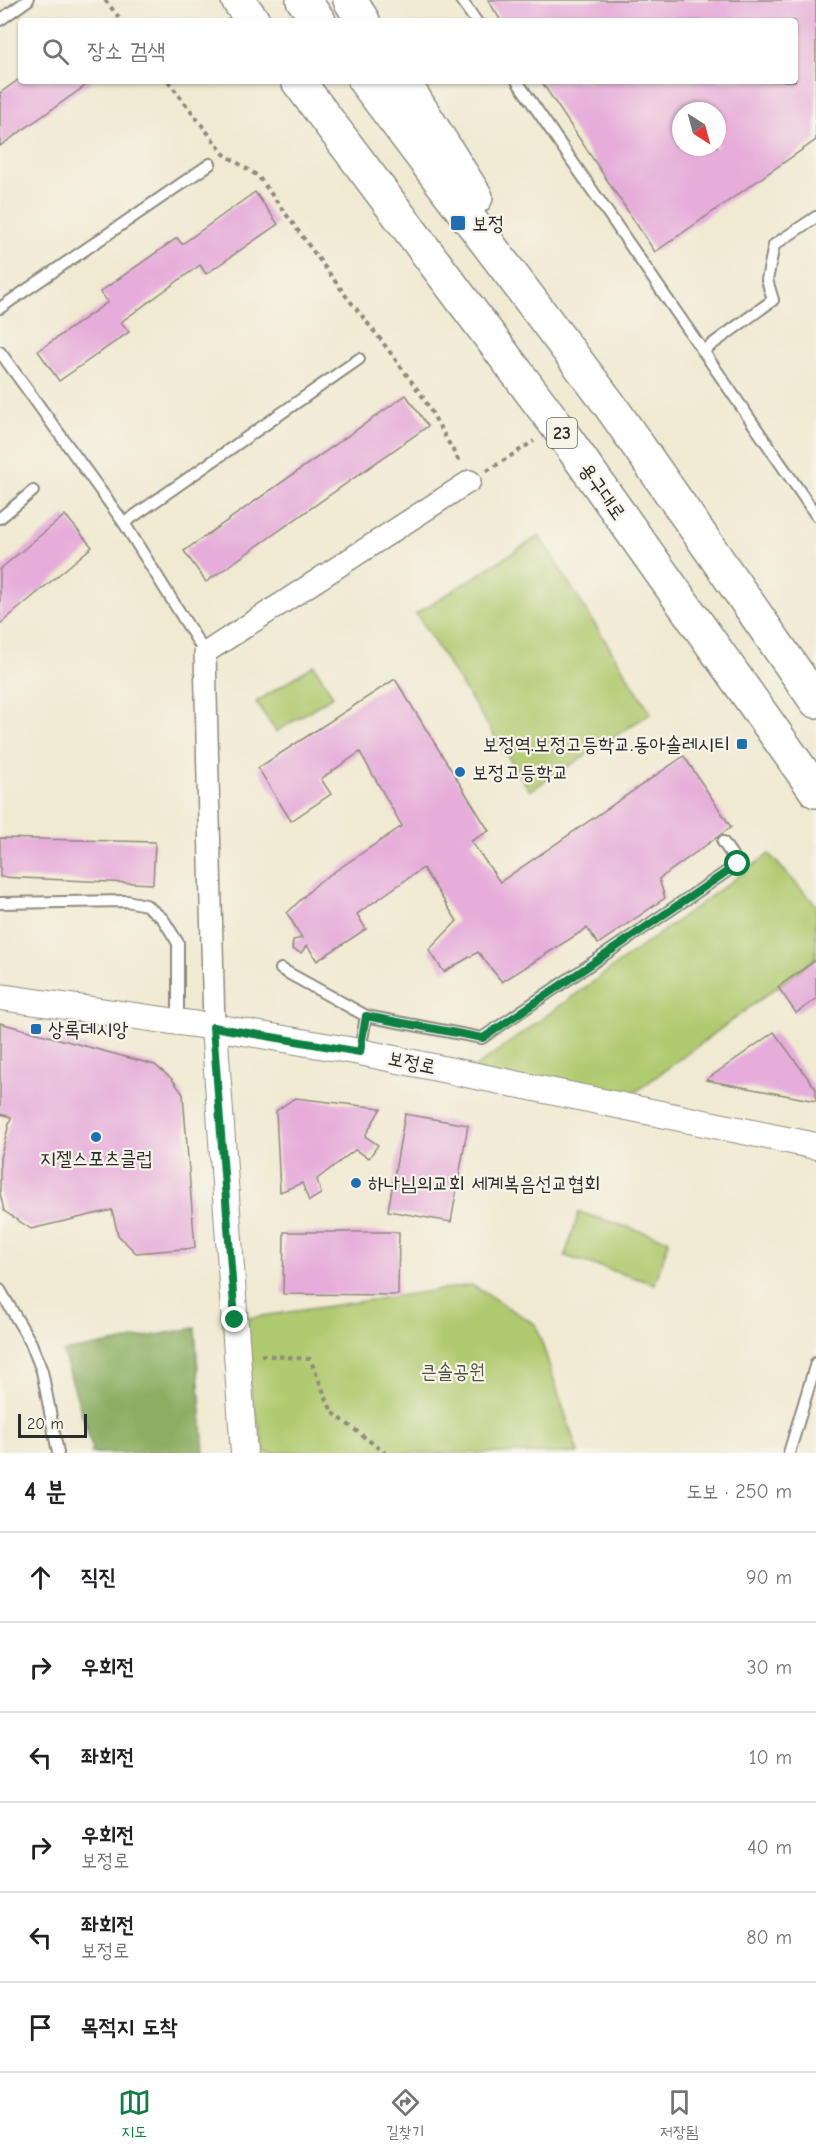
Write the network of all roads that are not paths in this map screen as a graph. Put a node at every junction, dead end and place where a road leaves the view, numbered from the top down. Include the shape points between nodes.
1 (28, 0) edge
2 (238, 0) edge
3 (303, 0) edge
4 (350, 0) edge
5 (461, 0) edge
6 (251, 18) edge
7 (317, 18) edge
8 (361, 18) edge
9 (474, 18) edge
10 (0, 20) edge
11 (300, 84) edge
12 (367, 84) edge
13 (405, 84) edge
14 (519, 84) edge
15 (210, 164) dead end
16 (816, 216) edge
17 (0, 308) edge
18 (703, 351) junction
19 (0, 352) edge
20 (571, 352) junction
21 (359, 359) dead end
22 (470, 481) road end
23 (33, 491) dead end
24 (816, 515) edge
25 (0, 518) edge
26 (124, 523) junction
27 (206, 653) junction
28 (816, 701) edge
29 (816, 791) edge
30 (723, 842) dead end
31 (0, 903) edge
32 (281, 969) dead end
33 (0, 997) edge
34 (366, 1016) junction
35 (177, 1022) junction
36 (213, 1027) junction
37 (360, 1052) junction
38 (816, 1146) edge
39 (0, 1290) edge
40 (816, 1364) edge
41 (58, 1453) edge
42 (244, 1453) edge
43 (789, 1453) edge

1 - 10 lane
2 - 6 main road
3 - 7 main road
4 - 8 main road
5 - 9 lane
11 - 29 main road, 용구대로 / 23 via 557,426
12 - 20 main road
13 - 20 main road
14 - 18 lane
15 - 17 lane
16 - 18 lane via 774,245 767,280 773,300
18 - 24 lane
19 - 26 lane
20 - 28 main road
21 - 26 lane
22 - 27 street
23 - 25 lane
26 - 27 lane
27 - 36 street
30 - 34 lane via 738,864 483,1038
31 - 35 lane via 127,901 146,905 163,919 178,943
32 - 34 lane
33 - 35 street, 보정로
34 - 37 lane
35 - 36 street, 보정로
36 - 37 street, 보정로
36 - 42 street
37 - 38 street, 보정로
39 - 41 lane via 32,1343 42,1371
40 - 43 lane

